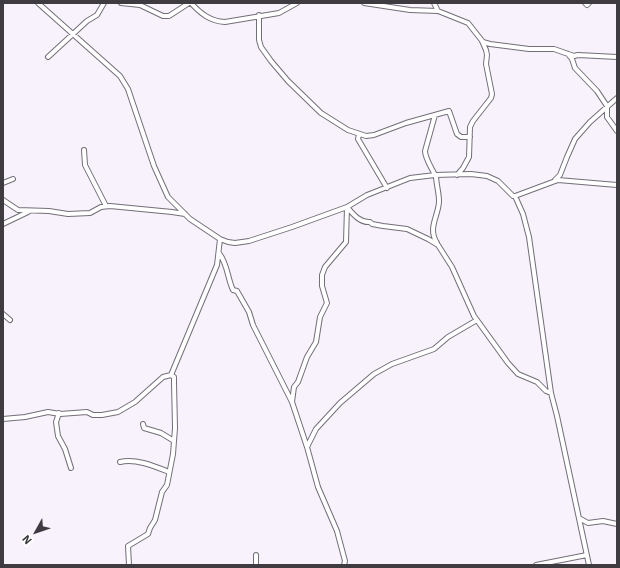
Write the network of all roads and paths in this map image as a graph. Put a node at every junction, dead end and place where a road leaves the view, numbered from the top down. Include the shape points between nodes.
1 (38, 3) edge
2 (104, 3) edge
3 (121, 3) edge
4 (190, 3) edge
5 (297, 3) edge
6 (364, 3) edge
7 (434, 3) edge
8 (585, 3) edge
9 (588, 3) edge
10 (438, 11) junction
11 (259, 15) junction
12 (74, 34) junction
13 (481, 37) junction
14 (567, 53) junction
15 (48, 56) dead end
16 (617, 57) edge
17 (617, 98) edge
18 (607, 106) junction
19 (435, 115) junction
20 (617, 131) edge
21 (359, 134) junction
22 (470, 137) junction
23 (84, 150) dead end
24 (436, 175) junction
25 (456, 175) junction
26 (13, 179) dead end
27 (555, 180) junction
28 (3, 183) edge
29 (617, 185) edge
30 (387, 188) junction
31 (515, 196) junction
32 (3, 200) edge
33 (106, 206) junction
34 (347, 207) junction
35 (29, 211) junction
36 (186, 214) junction
37 (3, 224) edge
38 (220, 239) junction
39 (438, 245) junction
40 (219, 253) junction
41 (3, 314) edge
42 (10, 320) dead end
43 (477, 320) junction
44 (171, 375) junction
45 (551, 393) junction
46 (292, 402) junction
47 (59, 413) junction
48 (3, 419) edge
49 (143, 424) dead end
50 (174, 441) junction
51 (307, 447) junction
52 (120, 462) dead end
53 (72, 468) dead end
54 (169, 472) junction
55 (579, 518) junction
56 (617, 524) edge
57 (256, 555) dead end
58 (587, 555) junction
59 (129, 565) edge
60 (256, 565) edge
61 (344, 565) edge
62 (536, 565) edge
63 (589, 565) edge

1 - 12 street
2 - 12 street via 100,12
3 - 4 street via 140,5 163,16 169,16
4 - 11 street via 209,19 218,22
5 - 11 street via 279,13
6 - 10 street via 410,10
7 - 10 street
8 - 9 street
10 - 13 street via 468,23
11 - 21 street via 259,40 271,61 321,113
12 - 15 street
12 - 36 street via 124,81 162,185 168,197
13 - 14 street via 483,42 490,44 554,49
13 - 22 street via 486,50 492,94 473,121
14 - 16 street via 574,56
14 - 18 street via 575,68
17 - 18 street
18 - 20 street via 607,118
18 - 27 street via 575,139 560,175
19 - 21 street via 406,122 374,135
19 - 22 street via 449,111 458,134 461,137
19 - 24 street via 425,156
21 - 30 street via 358,139
22 - 25 street via 468,157
23 - 33 street via 85,165
24 - 25 street
24 - 30 street via 410,178
24 - 39 street via 439,201 433,228
25 - 31 street via 487,176 498,181
26 - 28 street
27 - 29 street
27 - 31 street
30 - 34 street via 367,195
31 - 45 street via 529,237
32 - 35 street via 18,210
33 - 35 street via 90,213 79,214
33 - 36 street
34 - 38 street via 249,241 235,243
34 - 39 street via 365,223 407,229
34 - 46 street via 346,242 325,267 322,286 326,304 320,318 316,342 294,387
35 - 37 street
36 - 38 street
38 - 40 street
39 - 43 street via 452,267
40 - 44 street via 217,265
40 - 46 street via 226,264 229,282 243,301
41 - 42 street
43 - 45 street via 518,374 537,382
43 - 51 street via 448,337 434,349 392,364 374,374 340,403 316,429
44 - 47 street via 162,377 135,402 118,412 102,415 87,412
44 - 50 street via 174,377
45 - 55 street
46 - 51 street
47 - 48 street via 45,412
47 - 53 street via 56,422 58,436
49 - 50 street via 144,428 161,432
50 - 54 street
51 - 61 street via 318,487 337,530
52 - 54 street via 141,462
54 - 59 street via 167,485 162,492 155,520 148,534 128,546
55 - 56 street via 588,523 603,521
55 - 58 street
57 - 60 street
58 - 62 street
58 - 63 street

